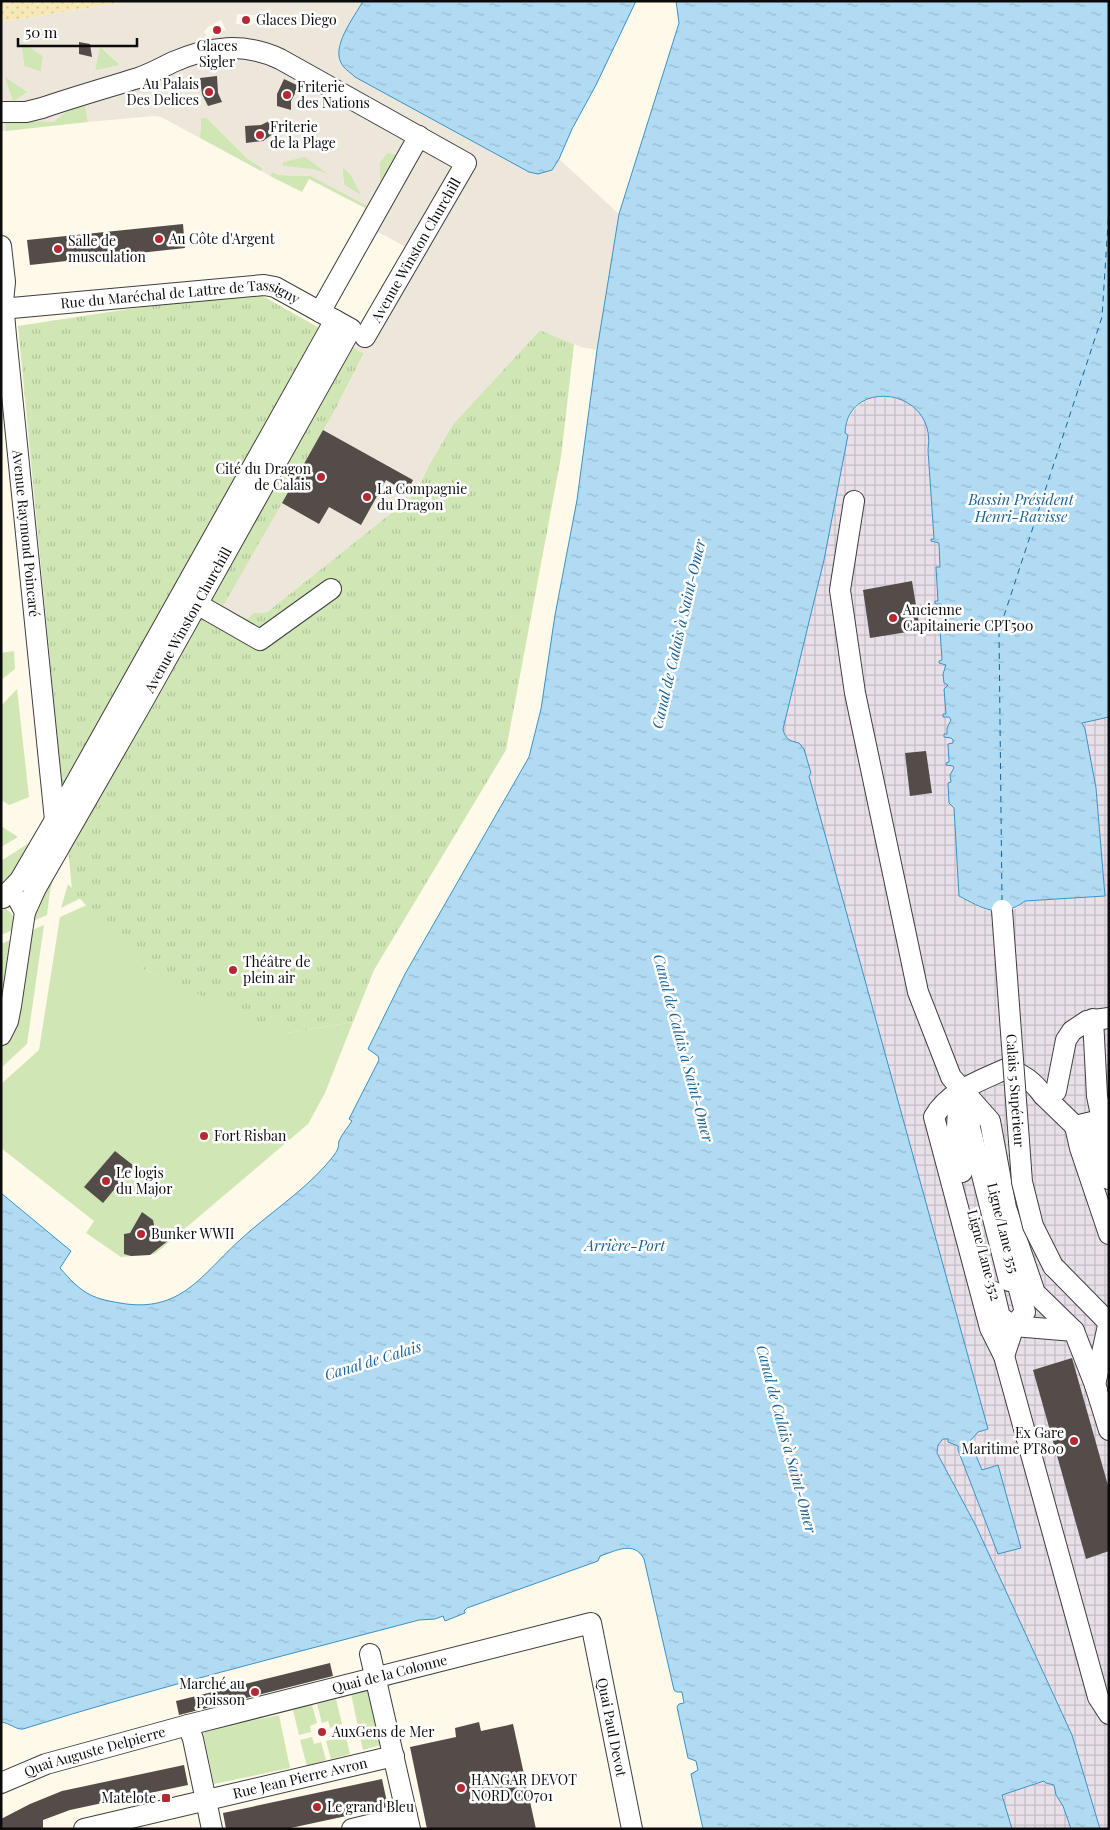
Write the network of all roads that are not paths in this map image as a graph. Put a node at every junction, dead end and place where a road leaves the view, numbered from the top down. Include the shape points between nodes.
1 (1, 112) edge
2 (418, 136) junction
3 (1, 246) edge
4 (2, 309) edge
5 (343, 324) junction
6 (854, 501) dead end
7 (331, 589) dead end
8 (197, 604) junction
9 (56, 820) junction
10 (2, 898) edge
11 (1002, 910) dead end
12 (25, 912) junction
13 (1101, 1019) edge
14 (1, 1035) edge
15 (1043, 1095) junction
16 (959, 1097) junction
17 (1090, 1123) edge
18 (1109, 1153) edge
19 (1109, 1179) edge
20 (1109, 1204) edge
21 (1109, 1234) edge
22 (1109, 1322) edge
23 (1014, 1326) junction
24 (1074, 1331) junction
25 (1004, 1356) junction
26 (1097, 1390) junction
27 (1109, 1430) edge
28 (591, 1624) joint
29 (370, 1654) dead end
30 (376, 1677) junction
31 (1109, 1714) edge
32 (188, 1725) junction
33 (394, 1756) junction
34 (1, 1782) edge
35 (206, 1799) junction
36 (408, 1822) edge
37 (84, 1829) edge
38 (212, 1829) edge
39 (352, 1829) edge
40 (632, 1829) edge

1 - 2 street via 42,108 148,74 200,53 234,47 258,50 280,59
2 - 5 street
2 - 5 street, Avenue Winston Churchill via 466,162
3 - 4 street, Avenue Raymond Poincaré via 5,282
4 - 5 street, Rue du Maréchal de Lattre de Tassigny via 264,285 275,287
4 - 9 street, Avenue Raymond Poincaré
5 - 8 street, Avenue Winston Churchill
5 - 9 street, Avenue Winston Churchill
6 - 16 street via 840,590 855,693 918,992
7 - 8 street via 260,640
8 - 12 street, Avenue Winston Churchill
9 - 10 street, Avenue Winston Churchill via 20,880
10 - 12 street via 16,899
11 - 22 street, Calais 5 Supérieur, bridge via 1022,1182 1033,1226 1053,1266
12 - 14 street, Avenue Winston Churchill via 11,1006
13 - 15 street via 1079,1025 1072,1031 1066,1040 1056,1091
13 - 17 street via 1102,1081
13 - 18 street via 1097,1096
15 - 16 street via 1025,1076 1008,1068 998,1084
15 - 17 street
16 - 23 street via 974,1128 1017,1314
16 - 23 street, Ligne/Lane 352 via 959,1147 1000,1317
16 - 24 street via 990,1121 1006,1208 1035,1294
16 - 25 street via 934,1117 990,1328
17 - 19 street
17 - 20 street via 1089,1145
17 - 21 street via 1080,1148
22 - 26 street via 1095,1385
23 - 24 street
23 - 25 street
24 - 26 street
25 - 31 street via 1098,1697
26 - 27 street
28 - 30 street, Quai de la Colonne
28 - 40 street, Quai Paul Devot
29 - 30 street
30 - 32 street, Quai de la Colonne
30 - 33 street
32 - 34 street, Quai Auguste Delpierre via 46,1764
32 - 35 street
33 - 35 street, Rue Jean Pierre Avron
33 - 36 street
35 - 37 street, Rue Jean Pierre Avron
35 - 38 street
36 - 39 street

